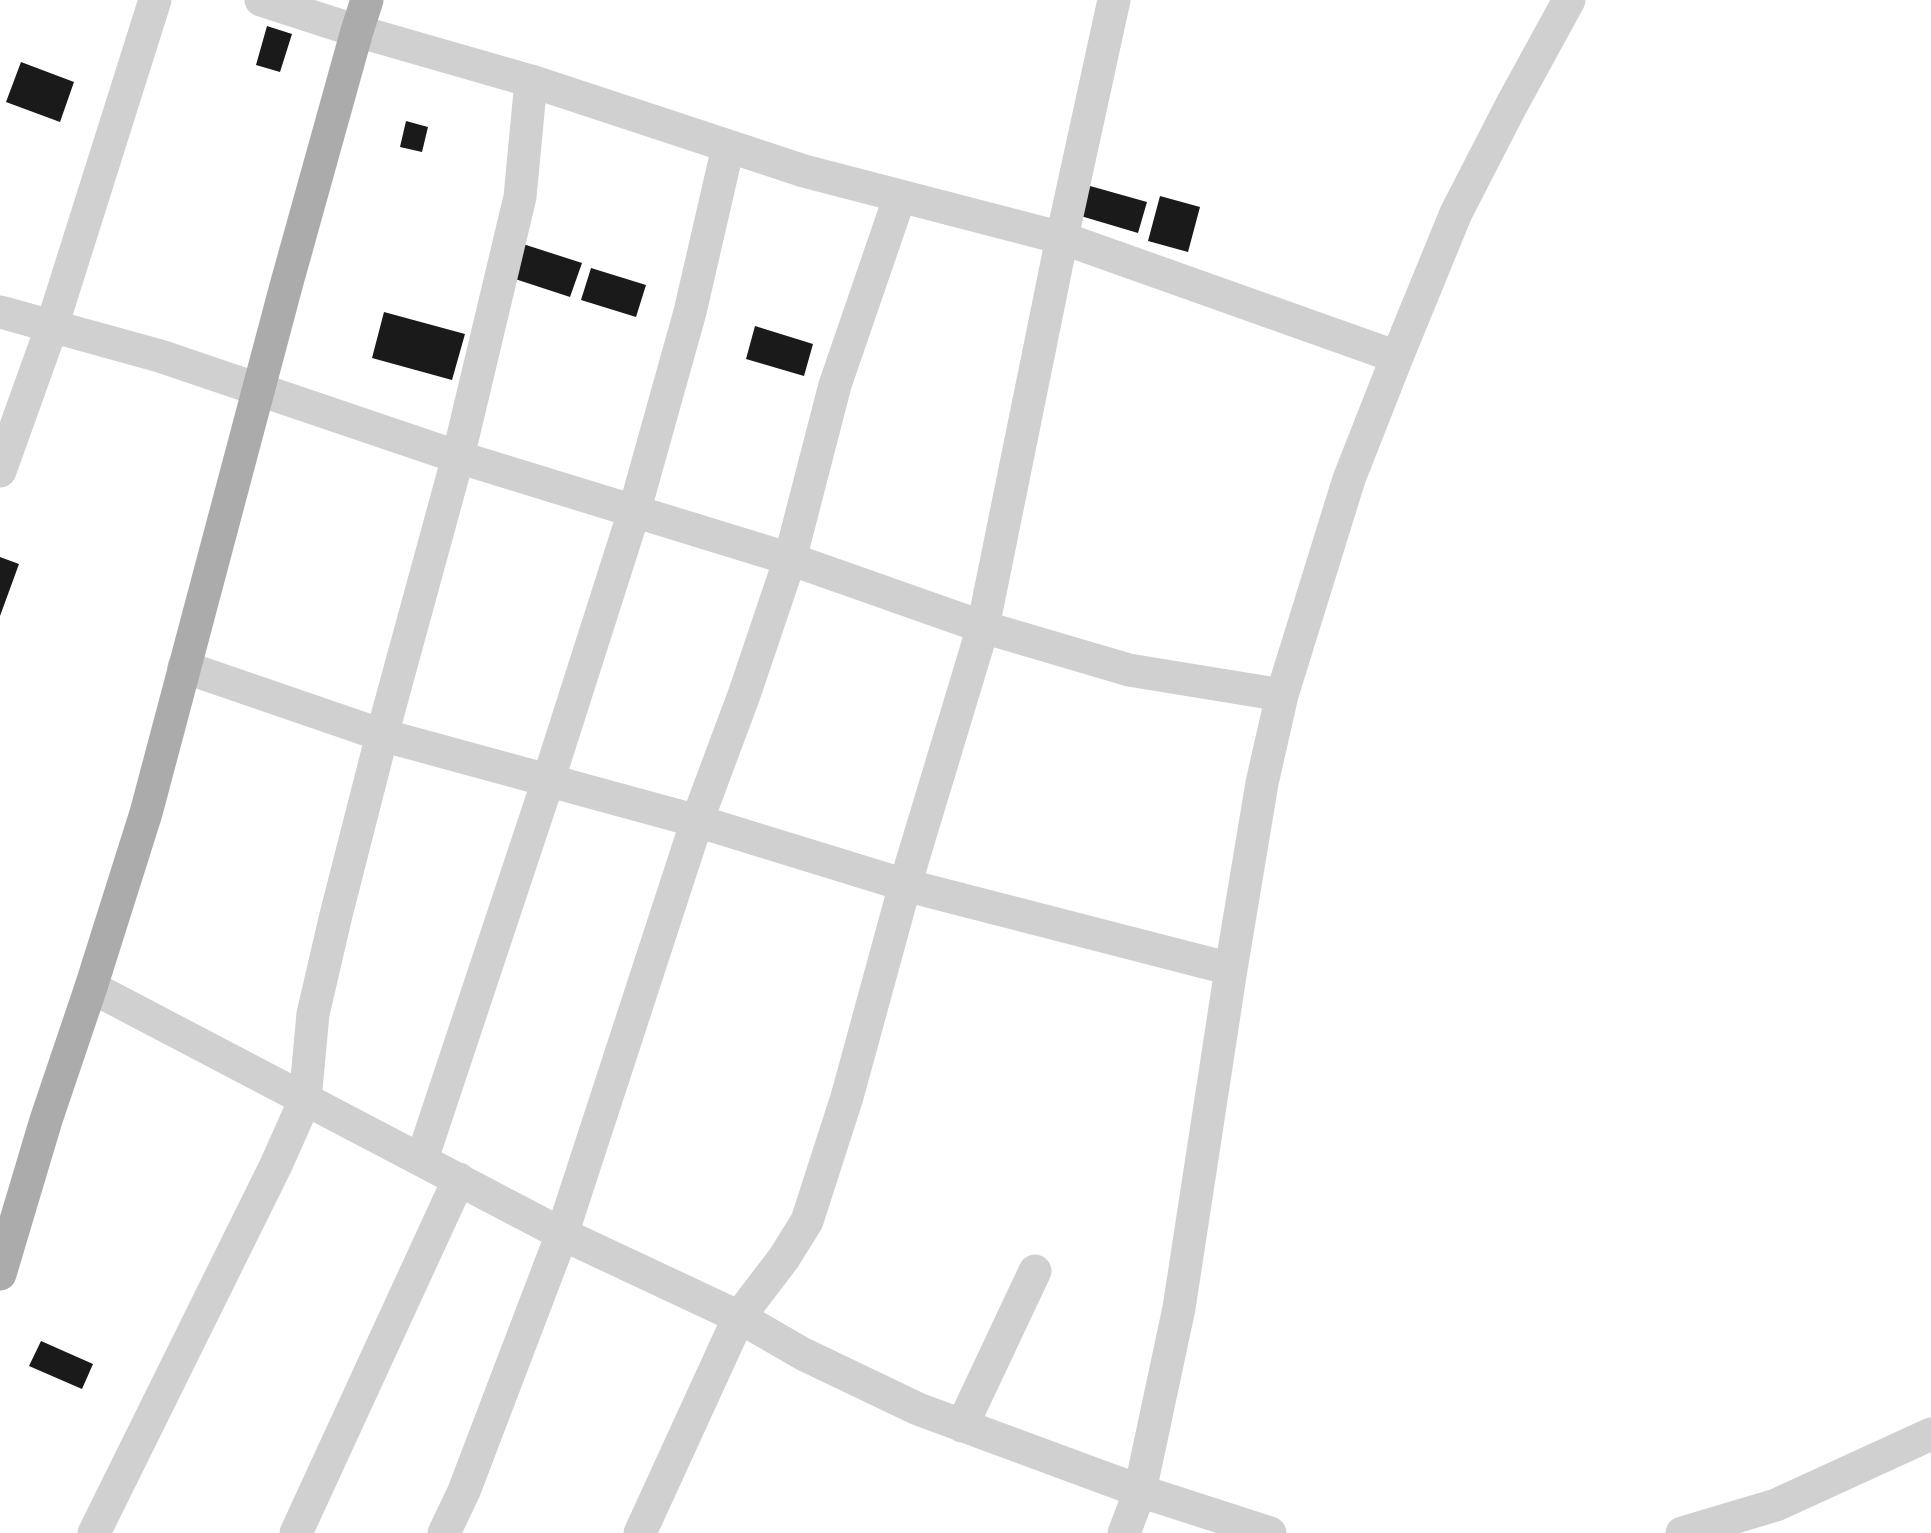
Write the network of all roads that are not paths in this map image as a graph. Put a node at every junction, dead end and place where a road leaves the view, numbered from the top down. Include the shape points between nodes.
1 (155, 0) edge
2 (261, 0) edge
3 (367, 0) edge
4 (1114, 0) edge
5 (1569, 0) edge
6 (357, 32) junction
7 (531, 81) junction
8 (728, 147) junction
9 (900, 196) junction
10 (1062, 238) junction
11 (0, 312) edge
12 (52, 326) junction
13 (1397, 357) junction
14 (258, 389) junction
15 (458, 457) junction
16 (0, 471) edge
17 (634, 512) junction
18 (790, 559) junction
19 (983, 627) junction
20 (184, 667) junction
21 (1282, 694) junction
22 (382, 735) junction
23 (548, 781) junction
24 (697, 821) junction
25 (905, 885) junction
26 (1231, 969) junction
27 (91, 987) junction
28 (305, 1100) junction
29 (422, 1159) junction
30 (459, 1179) junction
31 (562, 1234) junction
32 (1035, 1271) dead end
33 (0, 1275) edge
34 (739, 1317) junction
35 (962, 1426) junction
36 (1931, 1434) edge
37 (1140, 1491) junction
38 (94, 1533) edge
39 (296, 1533) edge
40 (444, 1533) edge
41 (640, 1533) edge
42 (1124, 1533) edge
43 (1270, 1533) edge
44 (1682, 1533) edge

1 - 12 street
2 - 6 street
3 - 6 main road
4 - 10 street
5 - 13 street via 1456,213
6 - 7 street
6 - 14 main road
7 - 8 street
7 - 15 street via 520,197
8 - 9 street
8 - 17 street via 690,312
9 - 10 street
9 - 18 street via 835,385
10 - 13 street
10 - 19 street
11 - 12 street
12 - 14 street
12 - 16 street
13 - 21 street via 1349,479
14 - 15 street
14 - 20 main road
15 - 17 street
15 - 22 street
17 - 18 street
17 - 23 street
18 - 19 street
18 - 24 street
19 - 21 street via 1129,670
19 - 25 street
20 - 22 street
20 - 27 main road via 146,813
21 - 26 street via 1262,783
22 - 23 street
22 - 28 street via 313,1014
23 - 24 street
23 - 29 street
24 - 25 street
24 - 31 street
25 - 26 street
25 - 34 street via 847,1097 807,1221
26 - 37 street via 1179,1308
27 - 28 street
27 - 33 main road
28 - 29 street
28 - 38 street
29 - 30 street
30 - 31 street
30 - 39 street
31 - 34 street
31 - 40 street via 464,1491
32 - 35 street
34 - 35 street via 813,1359 918,1410
34 - 41 street
35 - 37 street
36 - 44 street via 1776,1506
37 - 42 street
37 - 43 street

